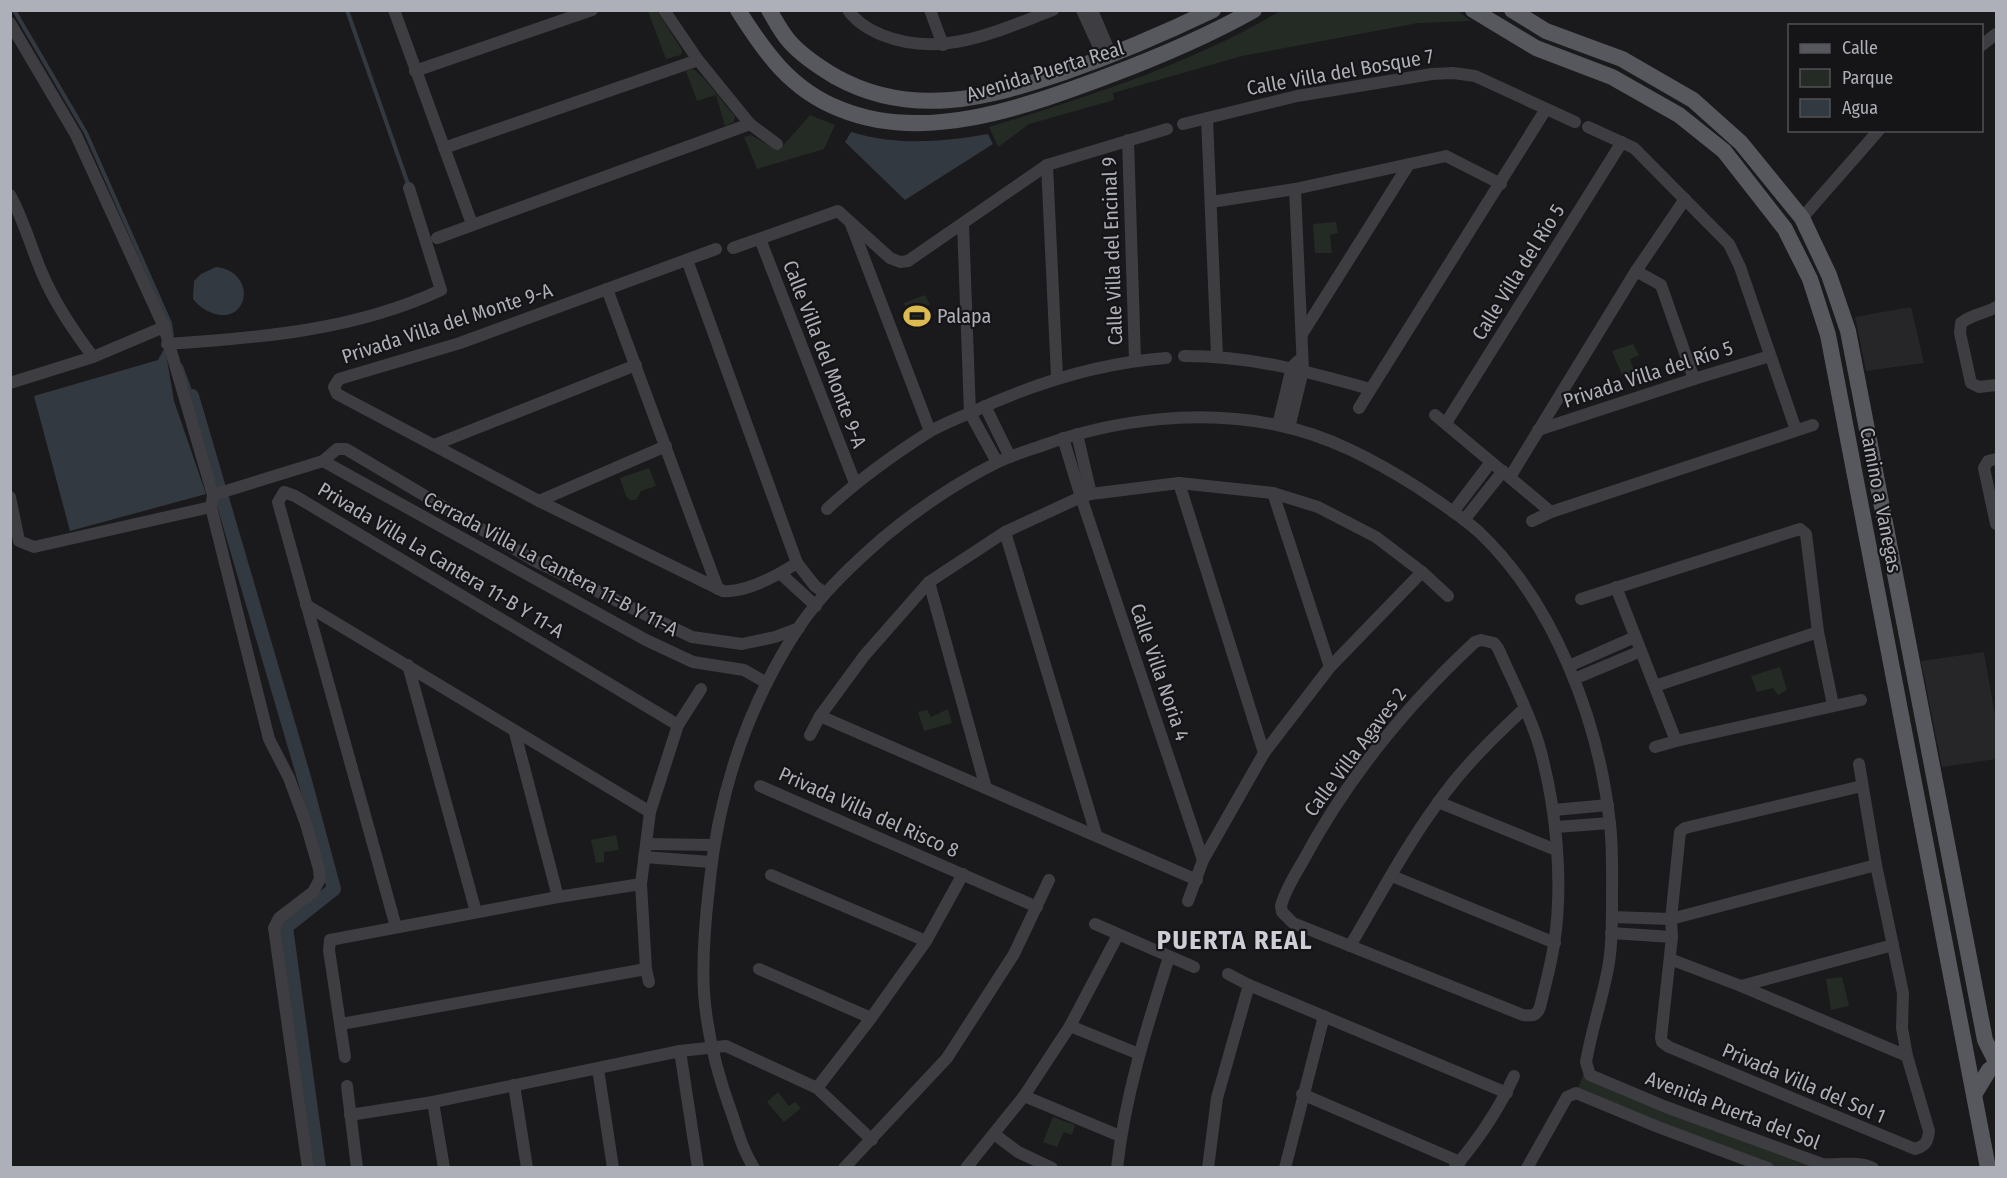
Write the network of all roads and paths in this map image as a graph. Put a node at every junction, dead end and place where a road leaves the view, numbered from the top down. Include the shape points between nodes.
1 (394, 10) edge
2 (592, 10) edge
3 (664, 10) edge
4 (738, 10) edge
5 (769, 10) edge
6 (848, 10) edge
7 (930, 10) edge
8 (1014, 10) edge
9 (1053, 10) edge
10 (1082, 10) edge
11 (1092, 10) edge
12 (1213, 10) edge
13 (1254, 10) edge
14 (1473, 10) edge
15 (1512, 10) edge
16 (10, 23) edge
17 (1018, 23) junction
18 (1996, 34) edge
19 (1983, 44) edge
20 (942, 45) junction
21 (1108, 56) junction
22 (698, 60) junction
23 (416, 71) junction
24 (1546, 109) junction
25 (1207, 118) junction
26 (1575, 122) dead end
27 (750, 124) junction
28 (1183, 124) dead end
29 (1588, 127) dead end
30 (1167, 129) dead end
31 (1878, 132) edge
32 (1128, 140) junction
33 (1622, 142) junction
34 (777, 144) dead end
35 (444, 148) junction
36 (1408, 164) junction
37 (1047, 165) junction
38 (1501, 183) junction
39 (409, 188) dead end
40 (1295, 189) junction
41 (10, 195) edge
42 (1685, 199) junction
43 (1211, 202) junction
44 (1802, 218) junction
45 (849, 220) junction
46 (472, 224) junction
47 (963, 224) junction
48 (437, 238) dead end
49 (760, 239) junction
50 (733, 248) dead end
51 (716, 249) dead end
52 (687, 260) junction
53 (1636, 271) junction
54 (608, 289) junction
55 (1996, 307) edge
56 (164, 327) junction
57 (1302, 334) junction
58 (167, 344) junction
59 (1184, 356) dead end
60 (1217, 356) junction
61 (1770, 356) junction
62 (93, 357) junction
63 (1166, 358) dead end
64 (1135, 360) junction
65 (636, 365) junction
66 (1298, 369) junction
67 (1057, 377) junction
68 (1694, 379) junction
69 (10, 383) edge
70 (1996, 385) edge
71 (1370, 389) junction
72 (985, 406) junction
73 (1359, 408) dead end
74 (970, 413) junction
75 (1435, 415) dead end
76 (1446, 423) junction
77 (1814, 425) dead end
78 (1283, 426) junction
79 (1538, 430) junction
80 (1796, 430) junction
81 (930, 431) junction
82 (1077, 434) junction
83 (1063, 438) junction
84 (434, 445) junction
85 (666, 446) junction
86 (994, 457) junction
87 (1010, 457) junction
88 (1996, 459) edge
89 (323, 461) junction
90 (1491, 462) junction
91 (1507, 474) junction
92 (855, 483) junction
93 (1179, 483) junction
94 (1272, 493) junction
95 (1086, 495) junction
96 (10, 497) edge
97 (212, 501) junction
98 (539, 501) junction
99 (827, 509) dead end
100 (1453, 512) junction
101 (1551, 512) junction
102 (1464, 520) junction
103 (1532, 521) dead end
104 (1996, 524) edge
105 (1005, 532) junction
106 (496, 538) junction
107 (486, 553) junction
108 (797, 563) junction
109 (1422, 572) junction
110 (781, 574) junction
111 (929, 582) junction
112 (1616, 587) junction
113 (718, 589) junction
114 (825, 593) junction
115 (1448, 596) dead end
116 (1581, 599) dead end
117 (306, 605) junction
118 (816, 606) junction
119 (799, 627) junction
120 (1818, 632) junction
121 (1635, 637) junction
122 (1641, 651) junction
123 (408, 665) junction
124 (1569, 666) junction
125 (1330, 667) junction
126 (1574, 679) junction
127 (767, 683) junction
128 (1654, 686) junction
129 (701, 689) dead end
130 (1861, 700) dead end
131 (1833, 705) junction
132 (1524, 709) junction
133 (820, 716) junction
134 (678, 725) junction
135 (515, 732) junction
136 (810, 735) dead end
137 (1676, 741) junction
138 (1655, 747) dead end
139 (1264, 753) junction
140 (1859, 764) dead end
141 (760, 786) dead end
142 (1862, 786) junction
143 (986, 788) junction
144 (1438, 802) junction
145 (1608, 805) junction
146 (1554, 810) junction
147 (650, 812) junction
148 (1610, 823) junction
149 (1556, 827) junction
150 (1096, 834) junction
151 (646, 844) junction
152 (713, 845) junction
153 (1556, 850) junction
154 (644, 857) junction
155 (1203, 860) junction
156 (711, 862) junction
157 (1876, 865) junction
158 (963, 874) junction
159 (771, 875) dead end
160 (1392, 876) junction
161 (1049, 880) dead end
162 (1197, 880) junction
163 (641, 884) junction
164 (558, 897) junction
165 (1188, 901) dead end
166 (1037, 907) junction
167 (476, 912) junction
168 (1618, 917) junction
169 (1671, 919) junction
170 (1095, 924) dead end
171 (396, 927) junction
172 (1618, 933) junction
173 (1118, 935) junction
174 (1672, 937) junction
175 (926, 941) junction
176 (1555, 943) junction
177 (1893, 945) junction
178 (1350, 946) junction
179 (1169, 957) junction
180 (1670, 958) junction
181 (1194, 967) dead end
182 (646, 969) junction
183 (759, 969) dead end
184 (1228, 974) dead end
185 (649, 982) dead end
186 (1249, 985) junction
187 (1741, 986) junction
188 (1324, 1016) junction
189 (871, 1018) junction
190 (341, 1024) junction
191 (1070, 1026) junction
192 (712, 1047) junction
193 (680, 1052) junction
194 (1139, 1054) junction
195 (1907, 1056) junction
196 (345, 1057) dead end
197 (1996, 1064) edge
198 (598, 1069) junction
199 (1514, 1076) dead end
200 (514, 1085) junction
201 (346, 1086) dead end
202 (817, 1088) junction
203 (1507, 1093) junction
204 (1302, 1094) junction
205 (1975, 1094) junction
206 (1024, 1096) junction
207 (433, 1102) junction
208 (1666, 1107) junction
209 (350, 1115) junction
210 (1658, 1127) junction
211 (994, 1134) junction
212 (1120, 1136) junction
213 (872, 1140) junction
214 (1457, 1164) edge
215 (1846, 1166) edge
216 (308, 1167) edge
217 (357, 1167) edge
218 (444, 1167) edge
219 (527, 1167) edge
220 (613, 1167) edge
221 (698, 1167) edge
222 (754, 1167) edge
223 (844, 1167) edge
224 (966, 1167) edge
225 (1052, 1167) edge
226 (1117, 1167) edge
227 (1208, 1167) edge
228 (1285, 1167) edge
229 (1527, 1167) edge
230 (1768, 1167) edge
231 (1873, 1167) edge
232 (1988, 1167) edge

1 - 23 street
2 - 23 street
3 - 22 street
4 - 13 main road, Avenida Puerta Real via 762,49 796,84 823,101 856,115 918,122 954,120 1008,109 1069,90 1197,40
5 - 21 main road, Avenida Puerta Real via 788,41 815,65 869,92 893,99 963,100 1038,81
6 - 20 street via 867,27 891,39
7 - 20 street
8 - 17 street
9 - 17 street
10 - 21 street
11 - 21 street
12 - 21 main road, Avenida Puerta Real
14 - 205 main road, Camino a Vanegas via 1536,48 1612,77 1680,115 1724,152 1785,229 1810,279 1828,335
15 - 44 main road, Camino a Vanegas via 1546,31 1622,59 1693,100 1741,143
16 - 56 street via 76,135
17 - 20 street
18 - 19 street
22 - 27 street
22 - 35 street
23 - 35 street
24 - 25 street, Calle Villa del Bosque 7 via 1475,76 1453,73 1297,96
24 - 26 street, Calle Villa del Bosque 7
24 - 38 street
25 - 28 street, Calle Villa del Bosque 7
25 - 43 street
27 - 34 street
27 - 46 street
29 - 33 street
30 - 32 street, Calle Villa del Encinal 9
31 - 44 street
32 - 37 street, Calle Villa del Encinal 9
32 - 64 street, Calle Villa del Encinal 9
33 - 42 street via 1634,148
33 - 76 street, Calle Villa del Río 5
35 - 46 street
36 - 38 street via 1446,156
36 - 40 street
36 - 57 street
37 - 47 street, Calle Villa del Encinal 9
37 - 67 street
38 - 71 street
39 - 58 street via 441,290 349,322 276,335
40 - 43 street
40 - 57 street
41 - 62 street via 56,301
42 - 53 street
42 - 61 street via 1729,244
43 - 60 street
44 - 197 main road, Camino a Vanegas via 1829,275 1848,330 1985,1040
45 - 47 street, Calle Villa del Encinal 9 via 890,258 900,262 916,257
45 - 49 street via 838,211
45 - 81 street
46 - 48 street
47 - 74 street
49 - 50 street
49 - 92 street, Calle Villa del Monte 9-A
51 - 52 street, Privada Villa del Monte 9-A
52 - 54 street, Privada Villa del Monte 9-A
52 - 108 street
53 - 68 street via 1661,285
53 - 79 street
54 - 65 street
54 - 84 street, Privada Villa del Monte 9-A via 460,343 337,381 337,394
55 - 70 street via 1970,316 1961,323 1960,333 1971,383 1979,387
56 - 58 street
56 - 62 street
57 - 66 street
58 - 97 street
59 - 60 street
60 - 66 street
61 - 68 street, Privada Villa del Río 5
61 - 80 street
62 - 69 street
63 - 64 street, Calle Villa del Encinal 9
64 - 67 street, Calle Villa del Encinal 9
65 - 84 street
65 - 85 street
66 - 71 street
66 - 78 street
67 - 72 street, Calle Villa del Encinal 9
68 - 79 street, Privada Villa del Río 5
71 - 73 street
72 - 74 street, Calle Villa del Encinal 9
72 - 87 street
74 - 81 street, Calle Villa del Encinal 9
74 - 86 street
75 - 76 street
76 - 90 street
77 - 80 street
78 - 82 street via 1229,418 1192,418 1124,423
78 - 100 street via 1335,443 1378,463
79 - 91 street
80 - 101 street
81 - 92 street
82 - 83 street
82 - 95 street, Calle Villa Noria 4
83 - 87 street
83 - 95 street, Calle Villa Noria 4
84 - 98 street, Privada Villa del Monte 9-A
85 - 98 street
85 - 113 street
86 - 87 street
86 - 114 street via 910,515
88 - 104 street via 1988,461 1984,468
89 - 97 street, Cerrada Villa La Cantera 11-B Y 11-A
89 - 106 street, Cerrada Villa La Cantera 11-B Y 11-A via 337,449 346,449
89 - 107 street, Cerrada Villa La Cantera 11-B Y 11-A
90 - 91 street
90 - 100 street
91 - 101 street
91 - 102 street
92 - 99 street
93 - 94 street
93 - 95 street
93 - 139 street
94 - 109 street via 1318,507 1377,537
94 - 125 street
95 - 105 street
95 - 155 street, Calle Villa Noria 4
96 - 97 street, Cerrada Villa La Cantera 11-B Y 11-A via 19,541 34,547
97 - 216 street via 269,739 289,778 319,869 320,879 313,892 279,918 274,928
98 - 113 street, Privada Villa del Monte 9-A
100 - 102 street
101 - 103 street
102 - 124 street via 1514,573 1544,615
105 - 111 street
105 - 150 street
106 - 107 street
106 - 119 street, Cerrada Villa La Cantera 11-B Y 11-A via 692,637 742,644
107 - 127 street, Cerrada Villa La Cantera 11-B Y 11-A via 666,650 693,662 744,670
108 - 110 street
108 - 114 street via 814,586
109 - 115 street
109 - 125 street
110 - 113 street via 738,590
110 - 118 street
111 - 133 street via 864,656
111 - 143 street
112 - 116 street
112 - 120 street via 1800,529 1806,534
112 - 121 street
114 - 118 street
117 - 123 street
117 - 134 street, Privada Villa La Cantera 11-B Y 11-A via 278,502 284,492
117 - 171 street, Privada Villa La Cantera 11-B Y 11-A
118 - 119 street
119 - 127 street
120 - 128 street
120 - 131 street
121 - 122 street
121 - 124 street
122 - 126 street
122 - 128 street
123 - 135 street
123 - 167 street
124 - 126 street
125 - 139 street
126 - 145 street
127 - 152 street via 729,774
128 - 137 street
129 - 134 street
130 - 131 street
131 - 137 street
132 - 144 street via 1482,749
132 - 146 street, Calle Villa Agaves 2 via 1538,745
132 - 178 street, Calle Villa Agaves 2 via 1494,643 1475,642 1437,678 1350,786 1311,847 1281,906 1293,923
133 - 136 street
133 - 143 street
134 - 147 street
135 - 147 street
135 - 164 street
137 - 138 street
139 - 155 street
140 - 142 street, Privada Villa del Sol 1
141 - 158 street, Privada Villa del Risco 8
142 - 157 street, Privada Villa del Sol 1
142 - 169 street, Privada Villa del Sol 1 via 1682,830
143 - 150 street
144 - 153 street
144 - 160 street
145 - 146 street
145 - 148 street
146 - 149 street, Calle Villa Agaves 2
147 - 151 street
148 - 149 street
148 - 168 street
149 - 153 street, Calle Villa Agaves 2
150 - 162 street
151 - 152 street
151 - 154 street
152 - 156 street
153 - 176 street, Calle Villa Agaves 2
154 - 156 street
154 - 163 street
155 - 162 street
156 - 192 street via 704,993
157 - 169 street
157 - 177 street, Privada Villa del Sol 1
158 - 166 street, Privada Villa del Risco 8
158 - 175 street, Privada Villa del Risco 8
159 - 175 street
160 - 176 street
160 - 178 street
161 - 166 street
162 - 165 street
163 - 164 street
163 - 182 street
164 - 167 street
166 - 213 street via 1014,954 947,1059
167 - 171 street
168 - 169 street
168 - 172 street
169 - 174 street, Privada Villa del Sol 1
170 - 173 street
171 - 190 street via 330,939
172 - 174 street
172 - 208 street, Avenida Puerta del Sol via 1589,1042 1586,1068 1592,1077
173 - 179 street
173 - 191 street
174 - 180 street, Privada Villa del Sol 1
175 - 189 street, Privada Villa del Risco 8
176 - 178 street, Calle Villa Agaves 2 via 1538,1012 1528,1016
177 - 187 street
177 - 195 street, Privada Villa del Sol 1 via 1903,993 1902,1028
179 - 181 street
179 - 194 street
180 - 187 street
180 - 195 street, Privada Villa del Sol 1 via 1661,1035 1665,1045 1915,1149 1923,1147 1929,1131
182 - 185 street
182 - 190 street
183 - 189 street
184 - 186 street
186 - 188 street
186 - 227 street via 1217,1098
187 - 195 street
188 - 203 street
188 - 204 street
189 - 202 street, Privada Villa del Risco 8
190 - 196 street
191 - 194 street
191 - 206 street
192 - 193 street
192 - 202 street via 726,1046
192 - 222 street via 727,1100
193 - 198 street
193 - 221 street
194 - 212 street
197 - 205 main road
198 - 200 street
198 - 220 street
199 - 203 street
200 - 207 street
200 - 219 street
201 - 209 street
202 - 213 street
203 - 214 street
204 - 214 street
204 - 228 street
205 - 232 main road, Camino a Vanegas
206 - 211 street
206 - 212 street
207 - 209 street
207 - 218 street
208 - 210 street
208 - 215 street, Avenida Puerta del Sol via 1822,1164
209 - 217 street
210 - 229 street, Avenida Puerta del Sol via 1576,1093 1568,1096
210 - 230 street, Avenida Puerta del Sol
211 - 224 street
211 - 225 street via 1018,1152
212 - 226 street
213 - 223 street
215 - 231 street, Avenida Puerta del Sol via 1856,1163

